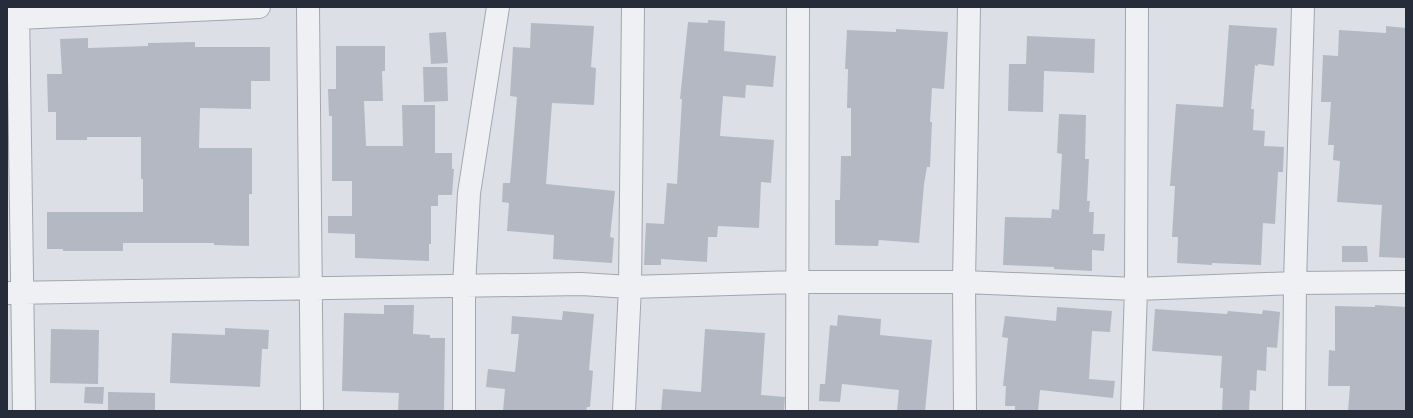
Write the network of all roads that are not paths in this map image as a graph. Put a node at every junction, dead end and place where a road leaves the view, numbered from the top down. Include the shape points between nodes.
1 (259, 7) edge
2 (308, 7) edge
3 (498, 7) edge
4 (633, 7) edge
5 (798, 7) edge
6 (969, 7) edge
7 (1137, 7) edge
8 (1303, 7) edge
9 (185, 8) edge
10 (18, 13) edge
11 (798, 282) junction
12 (964, 282) junction
13 (1406, 282) edge
14 (1294, 283) junction
15 (464, 286) junction
16 (630, 287) junction
17 (311, 288) junction
18 (1136, 289) junction
19 (15, 293) edge
20 (24, 411) edge
21 (312, 411) edge
22 (464, 411) edge
23 (624, 411) edge
24 (797, 411) edge
25 (965, 411) edge
26 (1132, 411) edge
27 (1294, 411) edge

1 - 9 street
2 - 17 street
3 - 15 street via 469,192
4 - 16 street
5 - 11 street
6 - 12 street
7 - 18 street
8 - 14 street
9 - 10 street
10 - 19 street
11 - 12 street
11 - 16 street
11 - 24 street
12 - 18 street
12 - 25 street
13 - 14 street
14 - 18 street
14 - 27 street
15 - 16 street via 581,284
15 - 17 street
15 - 22 street
16 - 23 street
17 - 19 street
17 - 21 street
18 - 26 street
19 - 20 street

